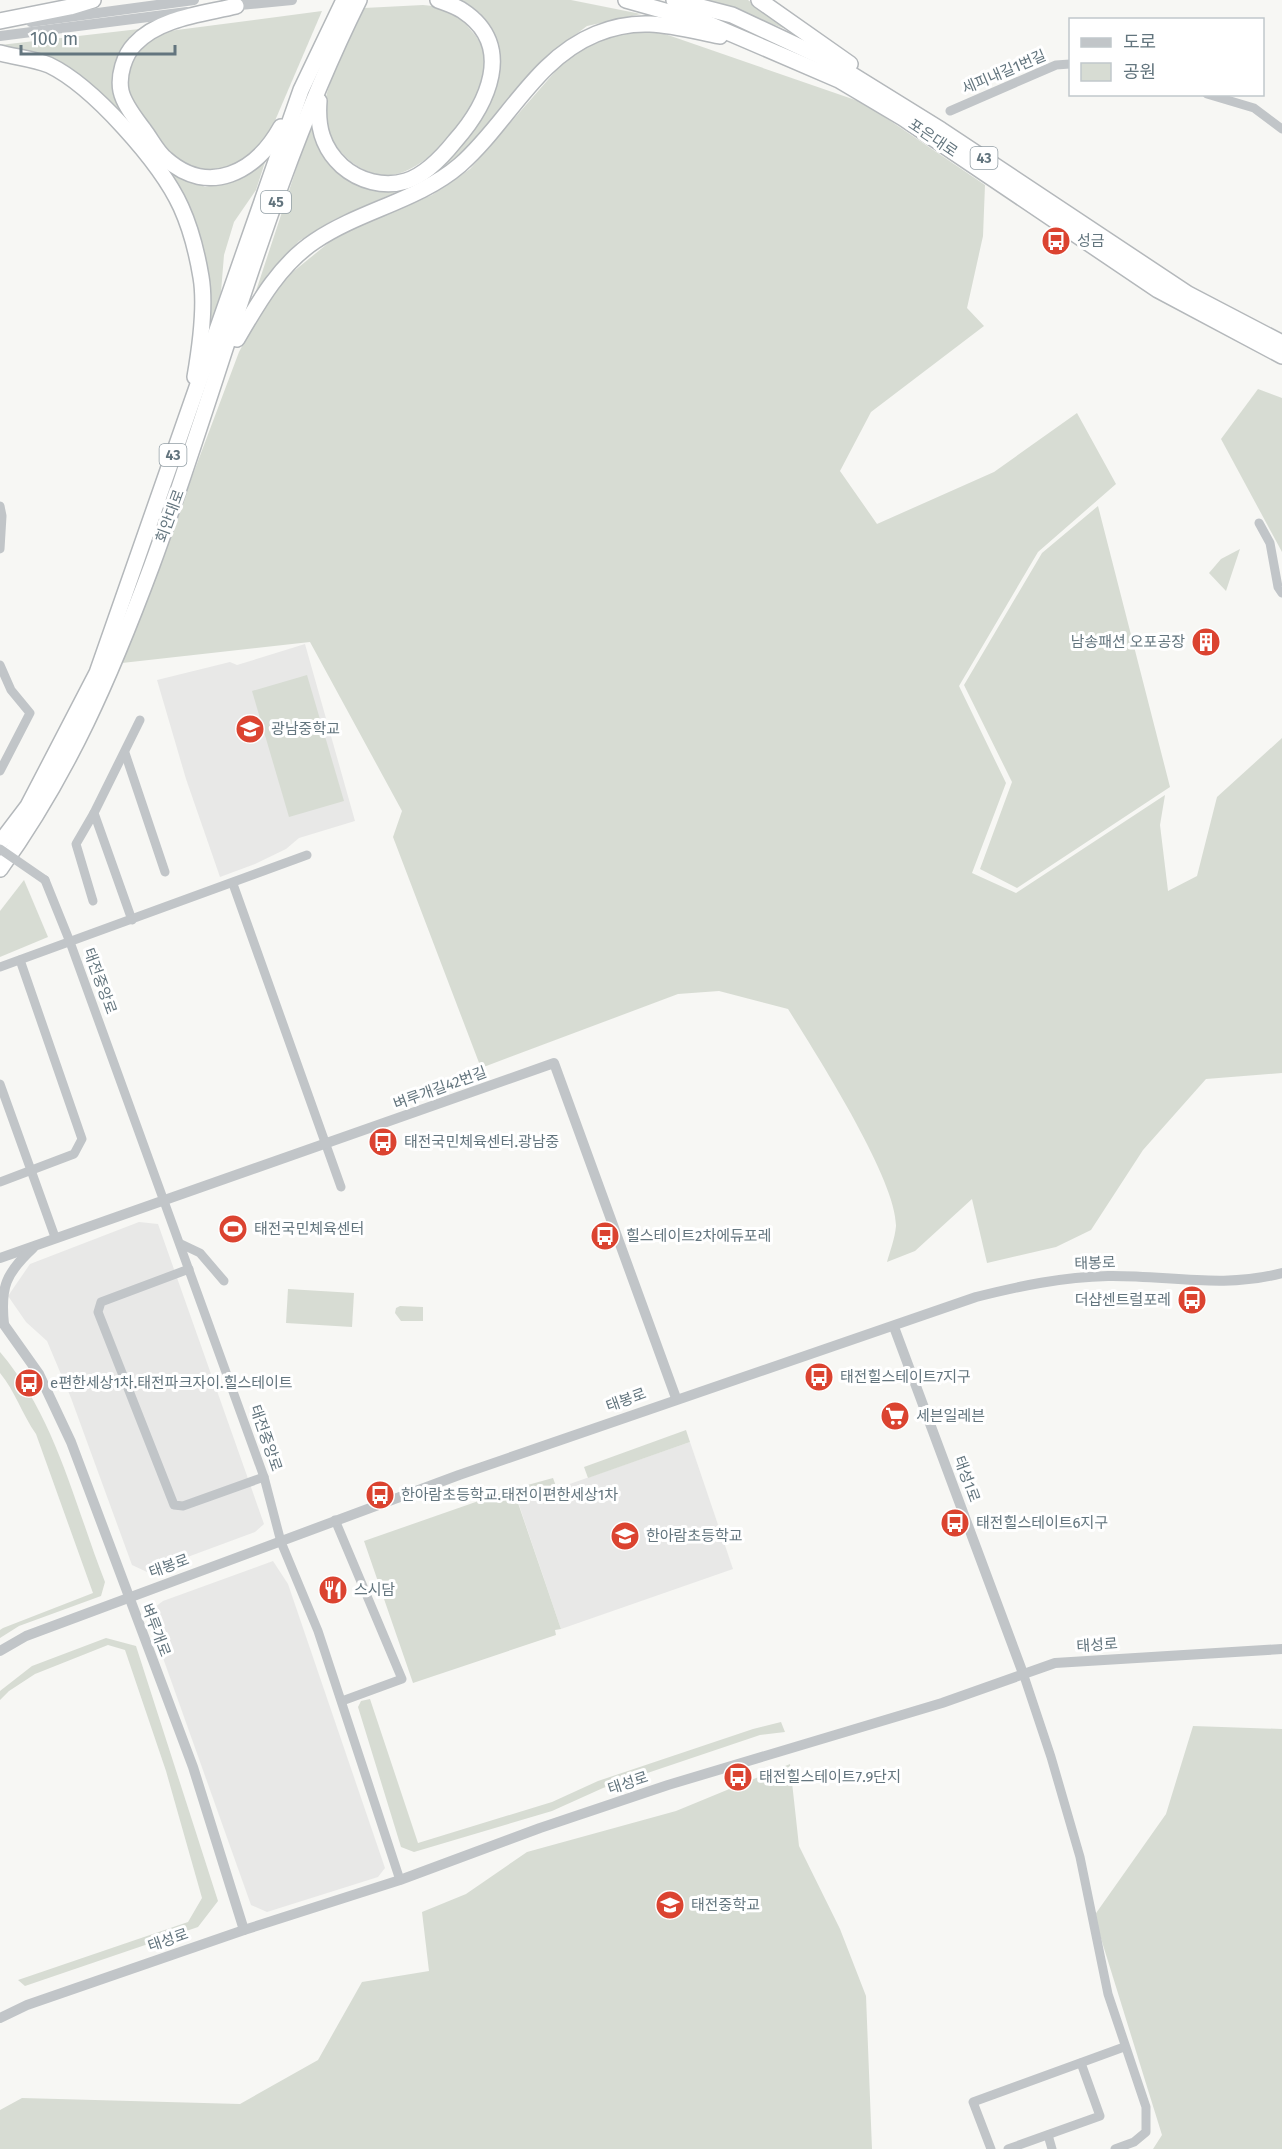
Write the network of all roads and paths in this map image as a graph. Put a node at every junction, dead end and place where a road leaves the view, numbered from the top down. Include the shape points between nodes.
1 (93, 0) edge
2 (194, 0) edge
3 (292, 0) edge
4 (344, 0) edge
5 (358, 0) edge
6 (438, 0) edge
7 (626, 0) edge
8 (674, 0) edge
9 (759, 0) edge
10 (236, 6) junction
11 (0, 21) edge
12 (0, 26) edge
13 (0, 36) edge
14 (761, 45) junction
15 (0, 53) edge
16 (1069, 64) edge
17 (321, 78) junction
18 (302, 90) junction
19 (1214, 96) edge
20 (904, 107) junction
21 (950, 111) dead end
22 (1282, 129) edge
23 (1282, 343) edge
24 (1282, 356) edge
25 (223, 362) junction
26 (190, 409) junction
27 (0, 506) edge
28 (1259, 523) dead end
29 (0, 549) edge
30 (1282, 593) edge
31 (0, 665) edge
32 (140, 720) dead end
33 (125, 753) junction
34 (0, 771) edge
35 (94, 813) junction
36 (0, 843) edge
37 (0, 849) edge
38 (307, 855) dead end
39 (0, 869) edge
40 (165, 872) dead end
41 (233, 884) junction
42 (93, 900) dead end
43 (132, 920) junction
44 (70, 942) junction
45 (20, 960) junction
46 (0, 967) edge
47 (0, 1084) edge
48 (11, 1116) junction
49 (0, 1120) edge
50 (326, 1144) junction
51 (31, 1170) junction
52 (0, 1182) edge
53 (341, 1187) dead end
54 (163, 1199) junction
55 (55, 1238) junction
56 (39, 1243) junction
57 (181, 1244) junction
58 (0, 1258) edge
59 (189, 1269) junction
60 (1282, 1273) edge
61 (224, 1281) dead end
62 (2, 1322) edge
63 (894, 1326) junction
64 (676, 1398) junction
65 (264, 1477) junction
66 (335, 1520) junction
67 (281, 1542) junction
68 (127, 1597) junction
69 (1282, 1649) edge
70 (0, 1651) edge
71 (1024, 1676) junction
72 (342, 1701) junction
73 (400, 1880) junction
74 (244, 1930) junction
75 (0, 2018) edge
76 (1124, 2047) junction
77 (1082, 2062) junction
78 (1048, 2135) junction
79 (991, 2149) edge
80 (1008, 2149) edge
81 (1052, 2149) edge
82 (1115, 2149) edge

1 - 11 highway
2 - 12 street
3 - 10 street
4 - 18 highway, 회안대로 / 43
5 - 17 highway, 회안대로 / 45
6 - 17 highway via 464,11 480,27 491,50 491,82 479,110 464,131 423,173 406,181 383,184 362,179 344,167 324,142 317,122
7 - 14 highway, 포은대로 via 704,22
8 - 20 highway, 포은대로 / 43 via 732,15 828,60
9 - 20 highway via 826,45
10 - 13 street
10 - 18 highway via 171,22 147,34 133,46 121,71 121,92 164,158 185,173 208,179 235,173 255,162 274,139
14 - 24 highway, 포은대로 / 43 via 838,80 903,118 1158,290
14 - 25 highway via 647,22 615,26 565,50 460,164 431,186 314,241 271,283
15 - 26 highway via 48,65 103,103 180,205 202,280 199,351
16 - 21 street, 세피내길1번길 via 1042,71
17 - 25 highway, 회안대로 / 45
18 - 26 highway, 회안대로 / 43
19 - 22 street via 1254,108
20 - 23 highway, 포은대로 / 43 via 1188,294
25 - 39 highway, 회안대로 / 43 via 105,685 70,759
26 - 36 highway, 회안대로 / 43 via 98,673 28,806
27 - 29 street
28 - 30 street via 1270,543
31 - 34 street via 11,690 30,713
32 - 33 street
33 - 35 street
33 - 40 street
35 - 42 street via 76,844
35 - 43 street
37 - 44 street, 태전중앙로, bridge via 45,880
38 - 41 street
41 - 43 street
41 - 50 street
43 - 44 street
44 - 45 street
44 - 54 street, 태전중앙로
45 - 46 street
45 - 51 street via 82,1139 74,1154
47 - 48 street
48 - 49 street
48 - 51 street
50 - 53 street
50 - 54 street, 벼루개길42번길
50 - 64 street, 벼루개길42번길 via 554,1063
51 - 52 street
51 - 55 street
54 - 55 street, 벼루개길42번길
54 - 57 street, 태전중앙로
55 - 56 street, 벼루개길42번길
56 - 58 street, 벼루개길42번길
56 - 62 street via 9,1273 3,1293
57 - 59 street, 태전중앙로
57 - 61 street via 200,1253
59 - 65 street, 태전중앙로
59 - 65 street via 101,1302 98,1312 174,1505 183,1506
60 - 63 street, 태봉로 via 1221,1282 1110,1276 1054,1280 976,1297
62 - 68 street, 벼루개로 via 29,1357 60,1417
63 - 64 street, 태봉로
63 - 71 street, 태성1로
64 - 66 street, 태봉로
65 - 67 street, 태전중앙로
66 - 67 street, 태봉로
66 - 72 street via 402,1679
67 - 68 street, 태봉로
67 - 72 street, 태전중앙로
68 - 70 street, 태봉로 via 26,1636
68 - 74 street, 벼루개로 via 193,1767
69 - 71 street, 태성로 via 1055,1663
71 - 73 street, 태성로 via 668,1785
71 - 76 street via 1080,1857 1098,1955
72 - 73 street, 태전중앙로
73 - 74 street, 태성로
74 - 75 street, 태성로
76 - 77 street
76 - 82 street via 1146,2107 1146,2132
77 - 78 street via 1100,2116
77 - 79 street via 974,2102
78 - 80 street
78 - 81 street

